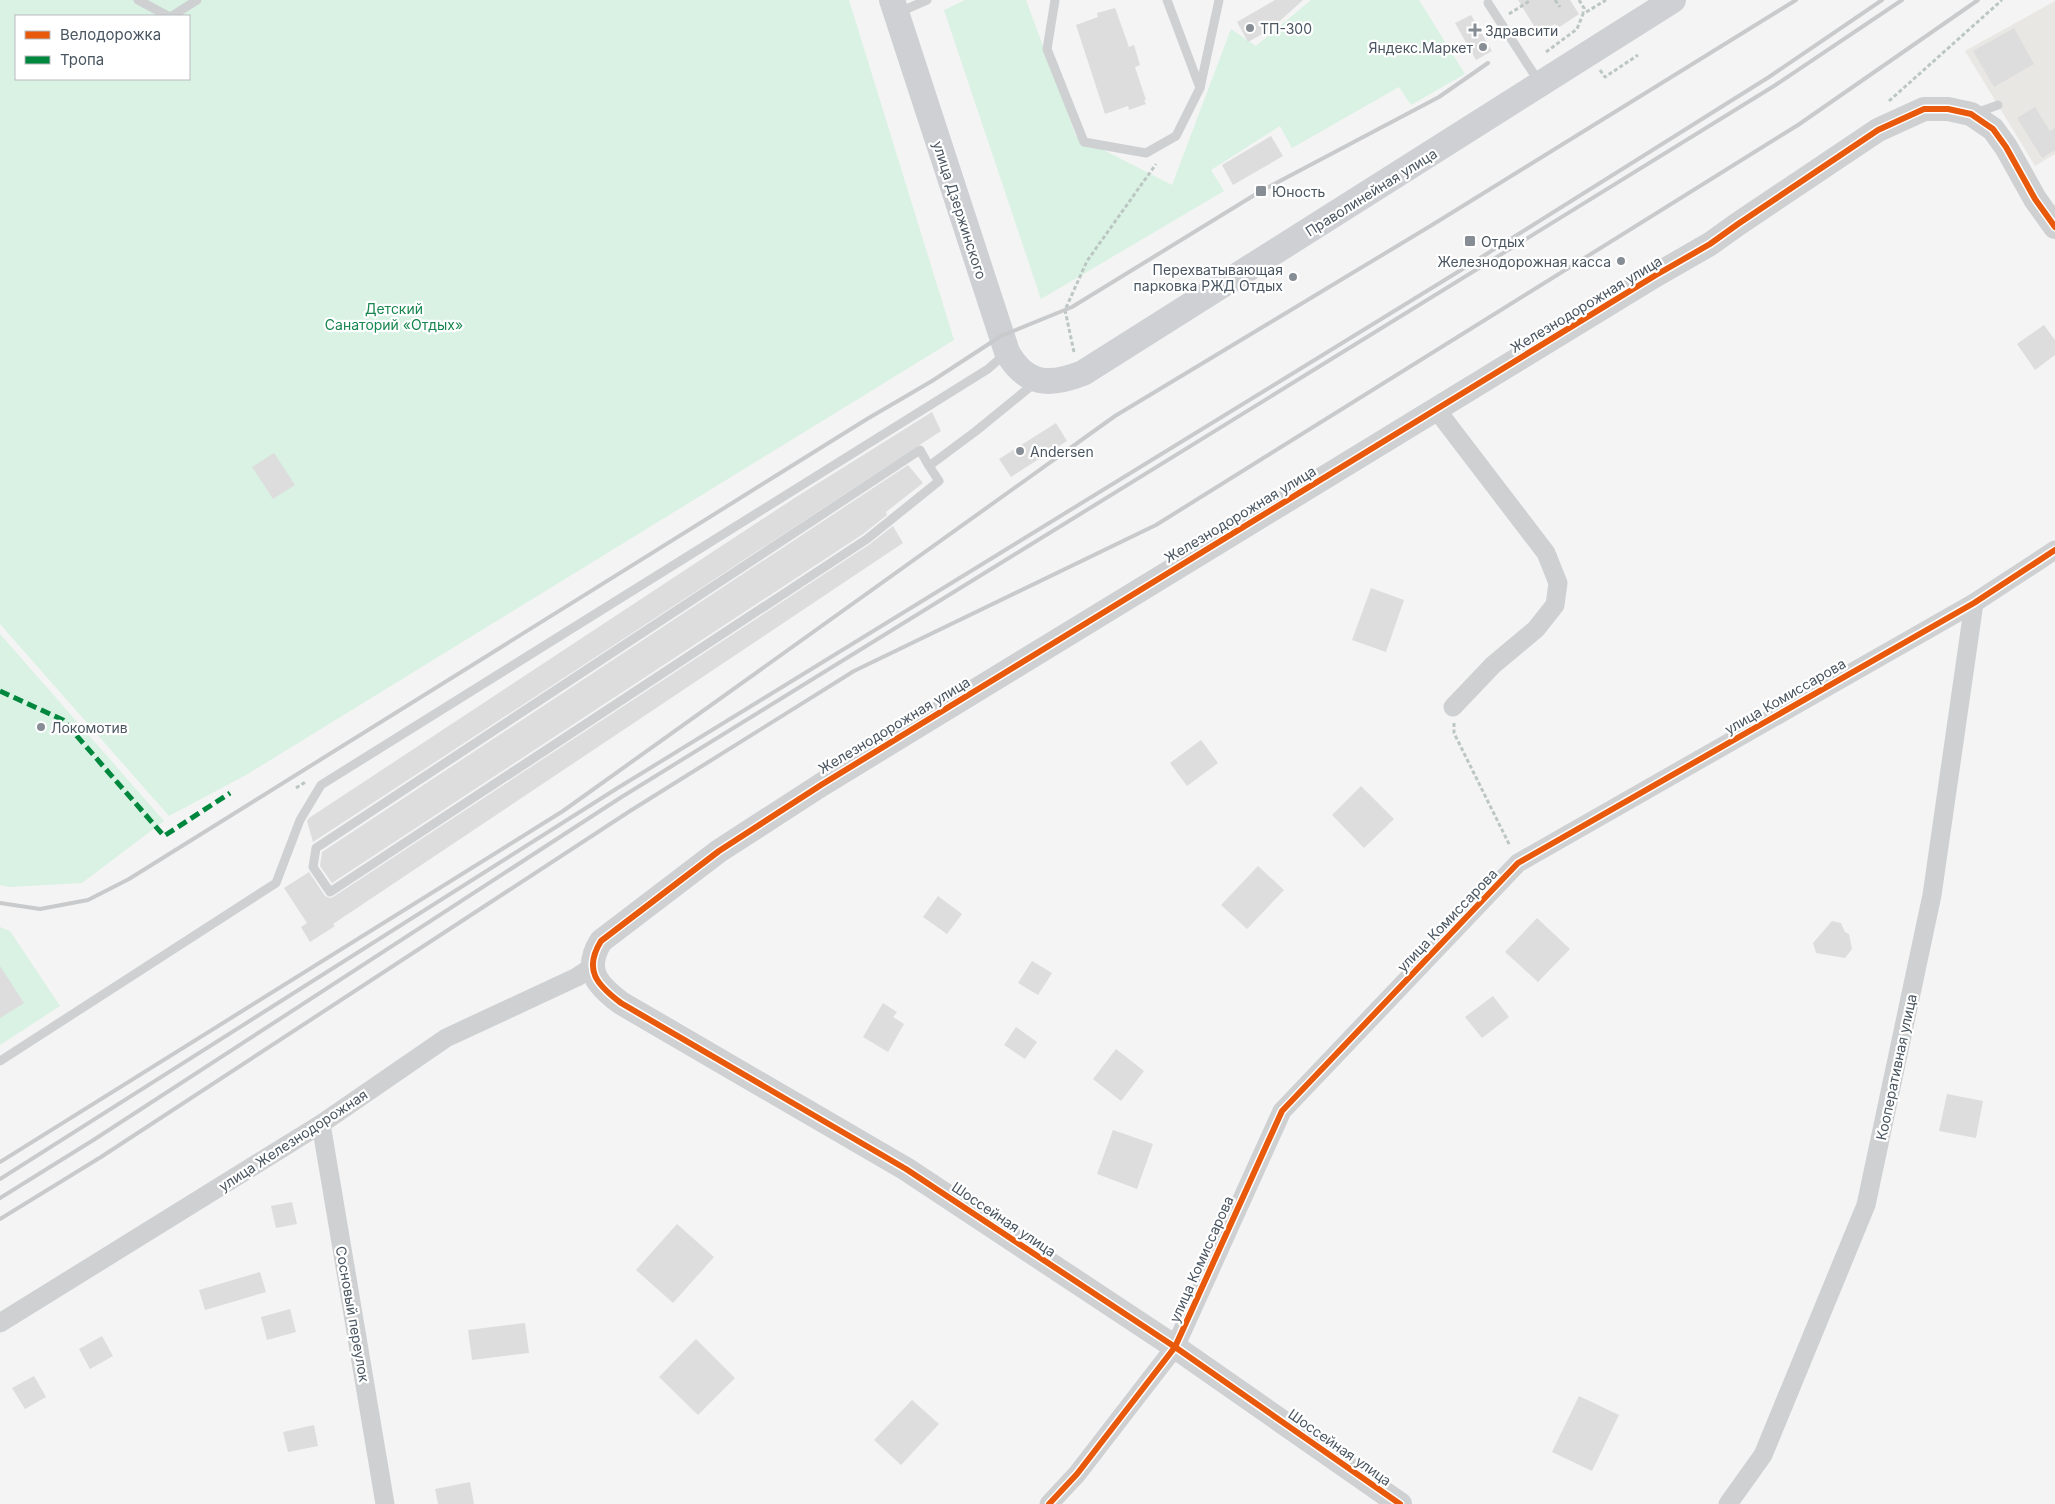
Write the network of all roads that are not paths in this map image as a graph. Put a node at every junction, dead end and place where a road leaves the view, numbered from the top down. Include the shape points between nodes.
1 (138, 0) edge
2 (197, 0) edge
3 (927, 0) edge
4 (1055, 0) edge
5 (1167, 0) edge
6 (1219, 0) edge
7 (1673, 0) edge
8 (1488, 2) dead end
9 (894, 7) edge
10 (166, 15) edge
11 (174, 15) edge
12 (1534, 75) junction
13 (1200, 88) junction
14 (1998, 105) dead end
15 (1972, 114) junction
16 (2055, 227) edge
17 (1007, 352) junction
18 (1038, 380) junction
19 (1436, 409) junction
20 (929, 466) junction
21 (2055, 550) edge
22 (1974, 603) junction
23 (1453, 707) road end
24 (592, 967) junction
25 (0, 1061) edge
26 (321, 1124) junction
27 (0, 1322) edge
28 (1175, 1347) junction
29 (385, 1504) edge
30 (1049, 1504) edge
31 (1400, 1504) edge
32 (1728, 1504) edge

1 - 10 lane
2 - 11 lane
3 - 9 lane
4 - 13 lane via 1047,49 1084,142 1146,153 1176,136
5 - 13 lane
6 - 13 lane
7 - 12 main road, Праволинейная улица
8 - 12 lane
9 - 17 main road, улица Дзержинского
12 - 18 main road, Праволинейная улица via 1075,376
14 - 15 lane
15 - 16 street via 1993,129
15 - 19 street, Железнодорожная улица via 1924,109 1878,130 1710,244
17 - 18 main road, улица Дзержинского via 1015,366
17 - 25 lane via 988,368 321,785 300,820 276,883
18 - 20 lane
19 - 23 street via 1546,553 1558,583 1555,605 1536,629 1493,665
19 - 24 street, Железнодорожная улица via 742,836 601,941 594,953
20 - 20 lane via 939,481 867,539 330,892 314,867 316,848 920,450
21 - 22 street, улица Комиссарова
22 - 28 street, улица Комиссарова via 1518,863 1282,1111
22 - 32 street, Кооперативная улица via 1932,895 1866,1204 1763,1455
24 - 26 street, улица Железнодорожная via 446,1038
24 - 28 street, Шоссейная улица via 597,982 621,1003 906,1169
26 - 27 street, улица Железнодорожная
26 - 29 street, Сосновый переулок
28 - 30 street, улица Комиссарова via 1077,1474
28 - 31 street, Шоссейная улица

